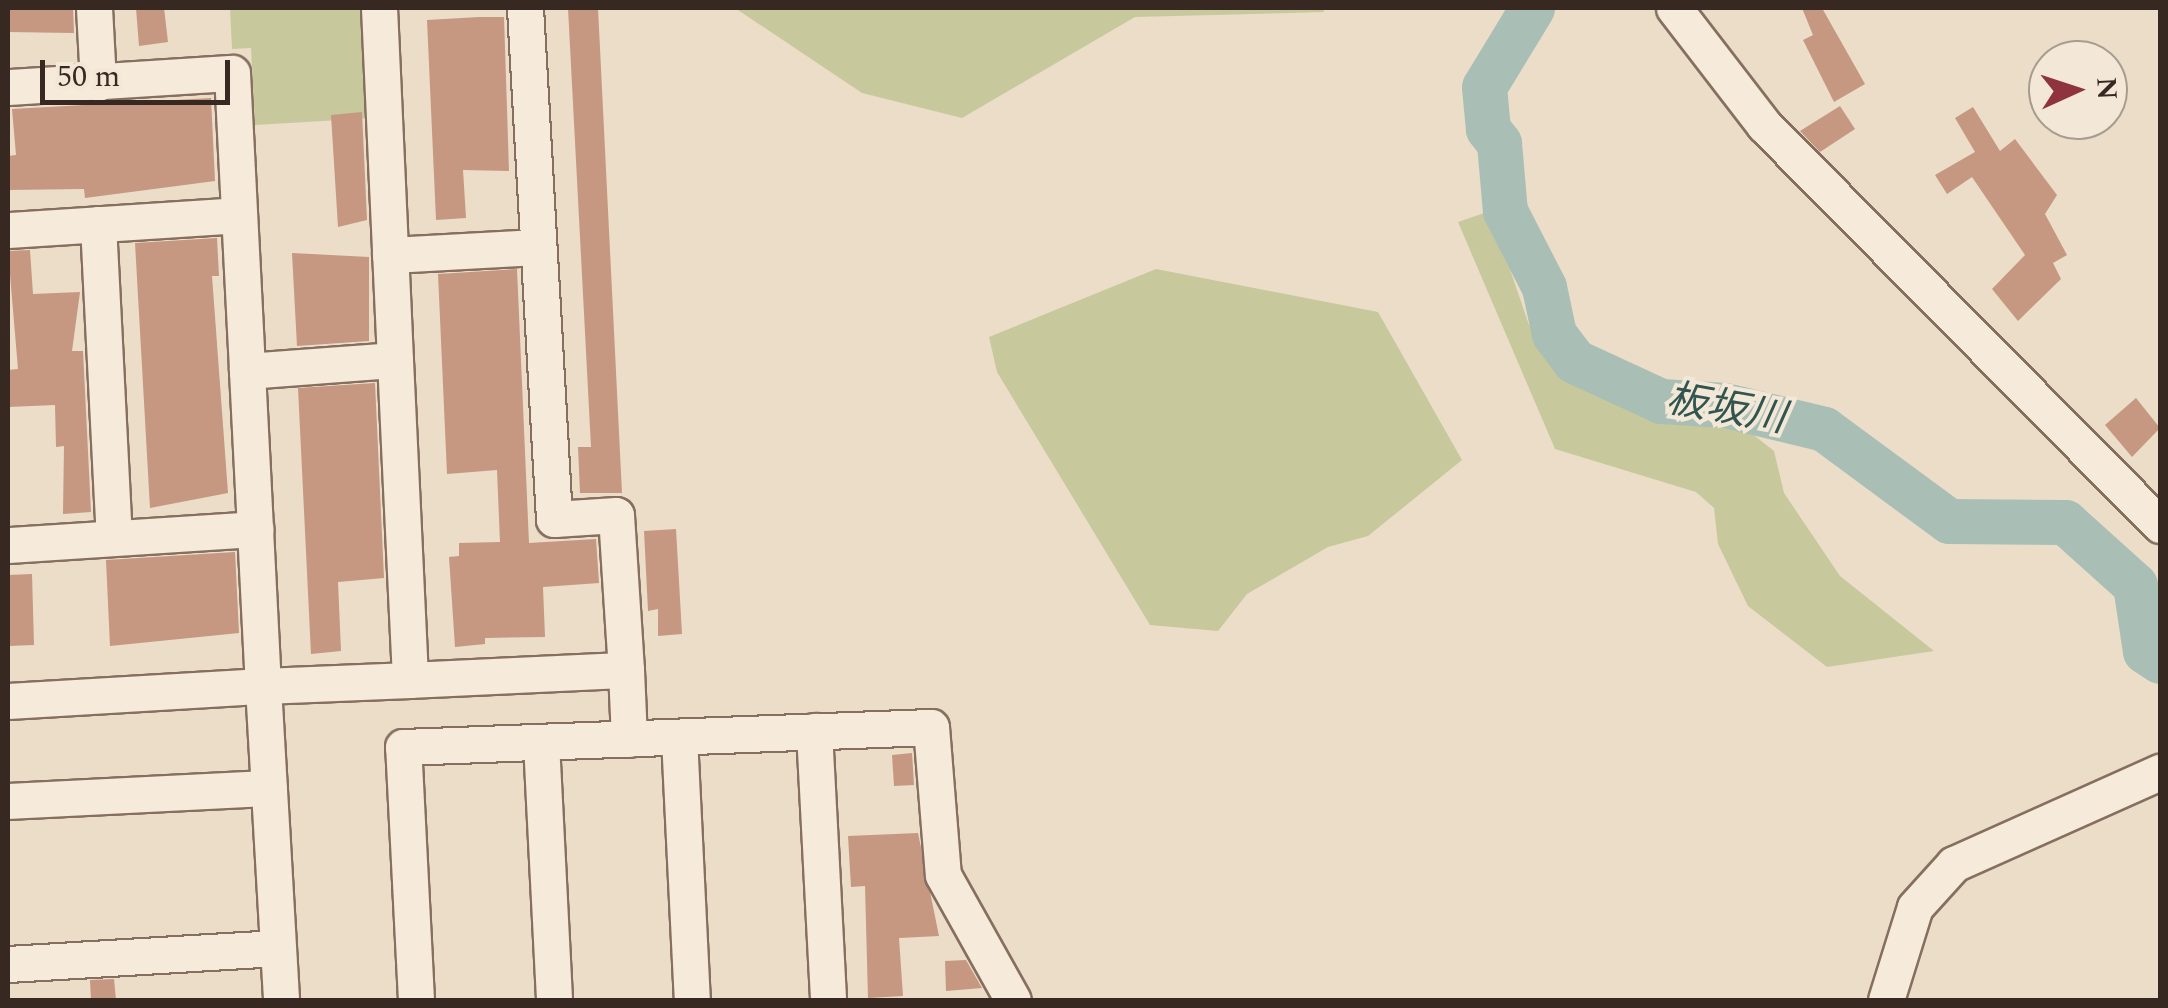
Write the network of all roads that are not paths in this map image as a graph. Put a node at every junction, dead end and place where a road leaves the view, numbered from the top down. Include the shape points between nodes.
1 (94, 8) edge
2 (380, 8) edge
3 (524, 8) edge
4 (1674, 8) edge
5 (98, 82) junction
6 (8, 87) edge
7 (239, 215) junction
8 (98, 224) junction
9 (8, 230) edge
10 (538, 247) junction
11 (390, 255) junction
12 (395, 360) junction
13 (247, 371) junction
14 (2160, 525) edge
15 (256, 529) junction
16 (114, 538) junction
17 (8, 545) edge
18 (626, 670) junction
19 (410, 680) junction
20 (263, 686) junction
21 (8, 701) edge
22 (814, 731) junction
23 (678, 737) junction
24 (630, 738) junction
25 (541, 742) junction
26 (2160, 772) edge
27 (270, 788) junction
28 (8, 801) edge
29 (278, 948) junction
30 (8, 964) edge
31 (281, 1000) edge
32 (416, 1000) edge
33 (554, 1000) edge
34 (692, 1000) edge
35 (828, 1000) edge
36 (1014, 1000) edge
37 (1886, 1000) edge

1 - 5 street
2 - 11 street
3 - 10 street
4 - 14 street via 1764,125
5 - 6 street
5 - 7 street via 232,73
7 - 8 street
7 - 13 street
8 - 9 street
8 - 16 street
10 - 11 street
10 - 18 street via 554,519 616,515
11 - 12 street
12 - 13 street
12 - 19 street
13 - 15 street
15 - 16 street
15 - 20 street
16 - 17 street
18 - 19 street
18 - 24 street
19 - 20 street
20 - 21 street
20 - 27 street
22 - 23 street
22 - 35 street
22 - 36 street via 930,727 944,875
23 - 24 street
23 - 34 street
24 - 25 street
25 - 32 street via 403,748
25 - 33 street
26 - 37 street via 1954,864 1915,907
27 - 28 street
27 - 29 street
29 - 30 street
29 - 31 street

